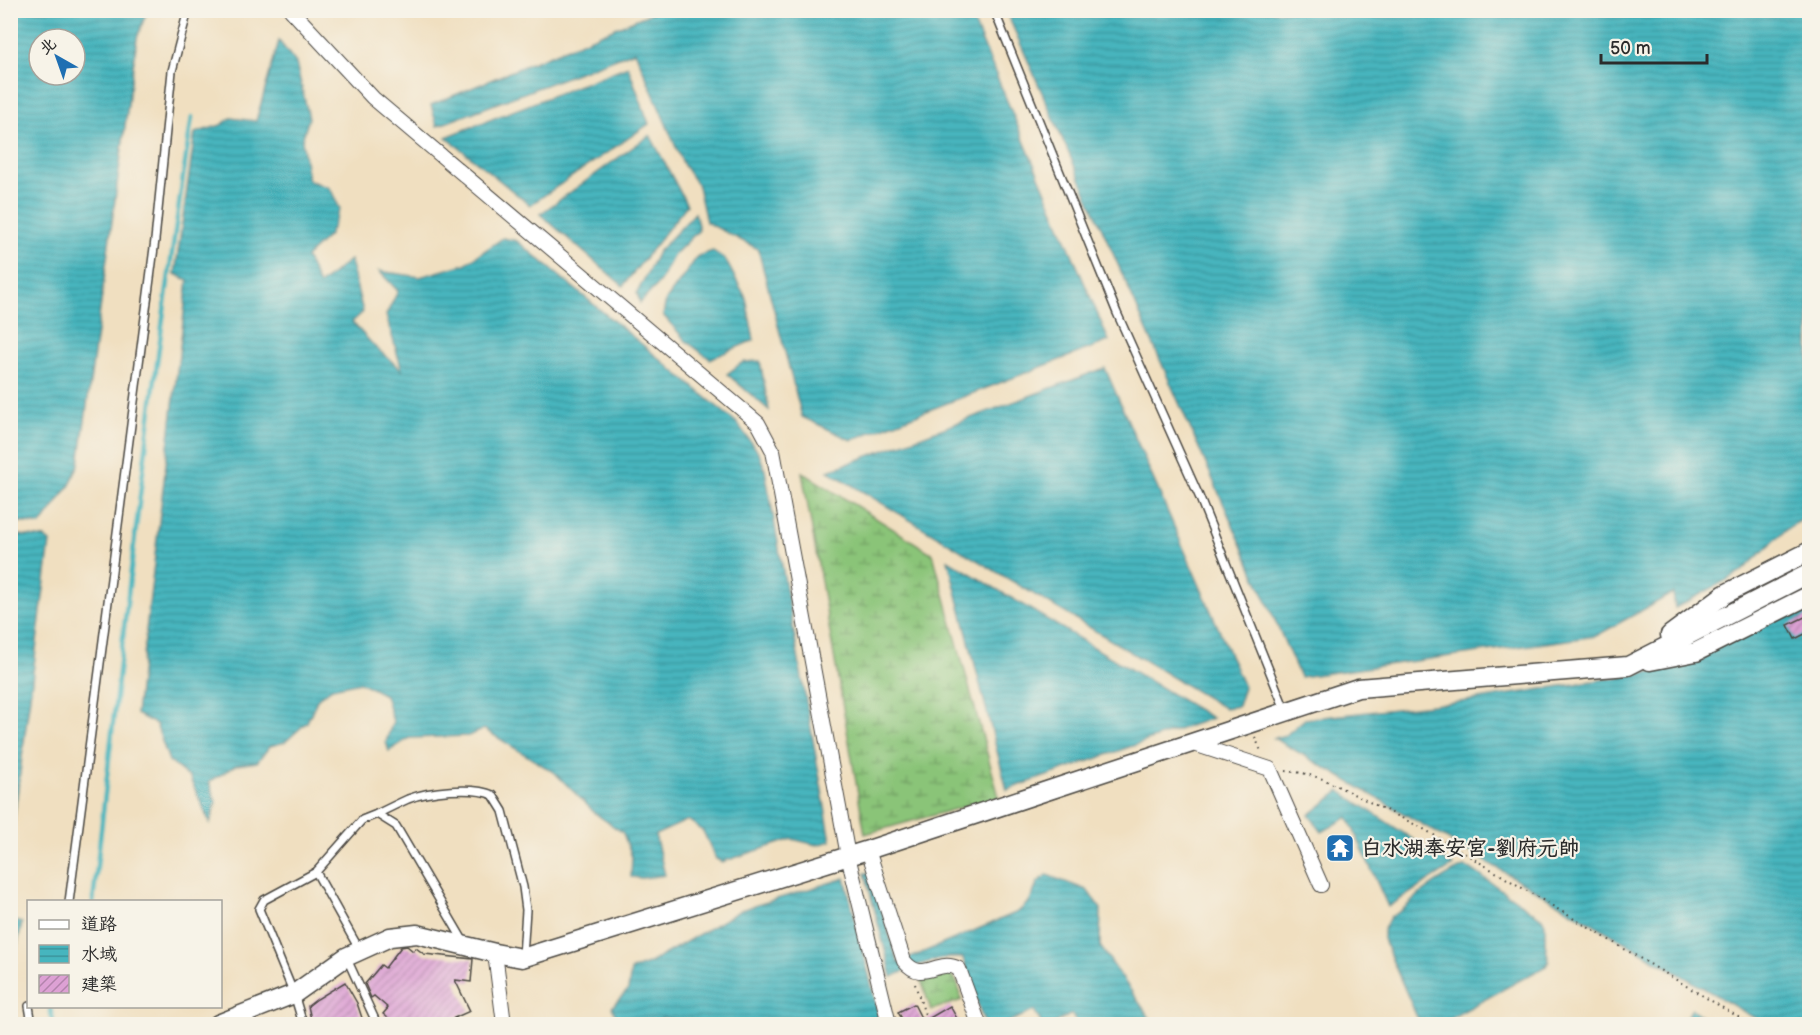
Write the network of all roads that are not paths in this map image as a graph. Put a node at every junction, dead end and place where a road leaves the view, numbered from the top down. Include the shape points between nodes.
1 (188, 10) edge
2 (291, 10) edge
3 (994, 10) edge
4 (1809, 551) edge
5 (1809, 573) edge
6 (1809, 595) edge
7 (1628, 666) junction
8 (1286, 712) junction
9 (1191, 743) junction
10 (377, 814) junction
11 (868, 850) junction
12 (848, 856) junction
13 (316, 872) junction
14 (1321, 885) dead end
15 (69, 900) edge
16 (467, 946) junction
17 (353, 954) junction
18 (495, 954) junction
19 (522, 958) junction
20 (294, 994) junction
21 (28, 1008) edge
22 (32, 1024) edge
23 (218, 1024) edge
24 (303, 1024) edge
25 (377, 1024) edge
26 (504, 1024) edge
27 (889, 1024) edge
28 (979, 1024) edge

1 - 15 lane via 172,71 155,240
2 - 12 street via 373,98 758,423 773,451
3 - 8 lane via 1117,314 1199,496
4 - 7 street via 1725,594
5 - 7 street
6 - 7 street via 1696,651
7 - 8 street via 1359,688
8 - 9 street
9 - 11 street
9 - 14 street via 1270,769
10 - 13 lane via 362,820
10 - 16 lane via 396,826
10 - 19 lane via 425,794 475,790 493,795 503,811 523,887 526,910
11 - 12 street
11 - 28 street via 907,965 918,972 942,966 959,969
12 - 19 street
12 - 27 street
13 - 17 lane
13 - 20 lane via 264,900 259,909
16 - 17 street via 417,934 390,937
16 - 18 street
17 - 20 street
17 - 25 lane
18 - 19 street
18 - 26 street
20 - 23 street
20 - 24 lane
21 - 22 lane

